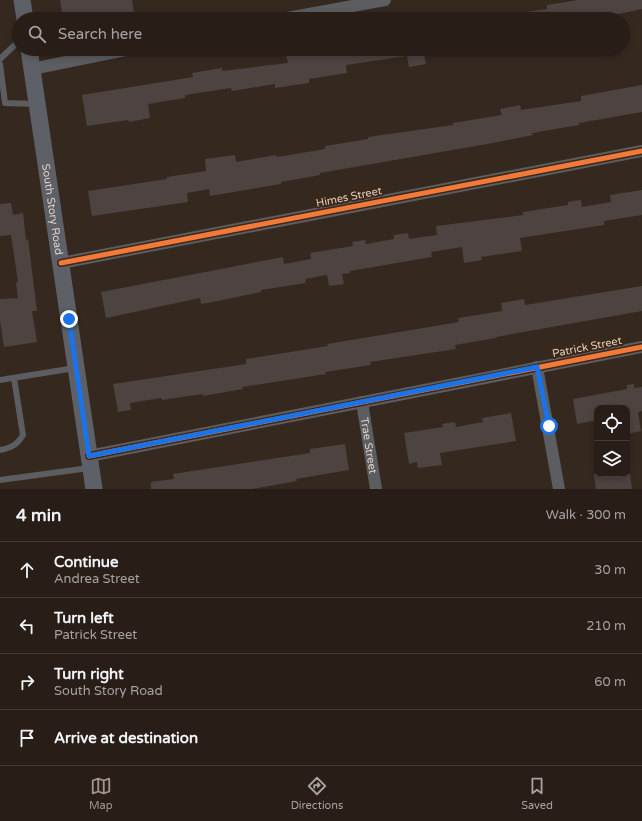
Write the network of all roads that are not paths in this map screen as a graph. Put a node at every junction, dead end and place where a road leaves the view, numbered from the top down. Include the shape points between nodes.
1 (22, 0) edge
2 (385, 0) edge
3 (24, 12) edge
4 (320, 12) edge
5 (12, 48) edge
6 (30, 56) edge
7 (96, 56) edge
8 (0, 59) edge
9 (0, 64) edge
10 (32, 69) junction
11 (3, 103) edge
12 (37, 104) junction
13 (642, 151) edge
14 (61, 263) junction
15 (642, 347) edge
16 (537, 367) junction
17 (76, 368) junction
18 (14, 378) junction
19 (0, 380) edge
20 (362, 402) junction
21 (0, 450) edge
22 (90, 462) junction
23 (0, 480) edge
24 (94, 489) edge
25 (376, 489) edge
26 (559, 489) edge

1 - 3 main road
2 - 4 street
5 - 8 lane
6 - 10 main road, South Story Road
7 - 10 street
9 - 11 lane
10 - 12 main road, South Story Road
11 - 12 lane
12 - 14 main road, South Story Road
13 - 14 street, Himes Street
14 - 17 main road, South Story Road
15 - 16 street, Patrick Street
16 - 20 street, Patrick Street
16 - 26 street
17 - 18 lane
17 - 22 main road, South Story Road
18 - 19 lane
18 - 21 lane via 23,435 18,443
20 - 22 street, Patrick Street
20 - 25 street, Trae Street
22 - 23 lane
22 - 24 main road, South Story Road

